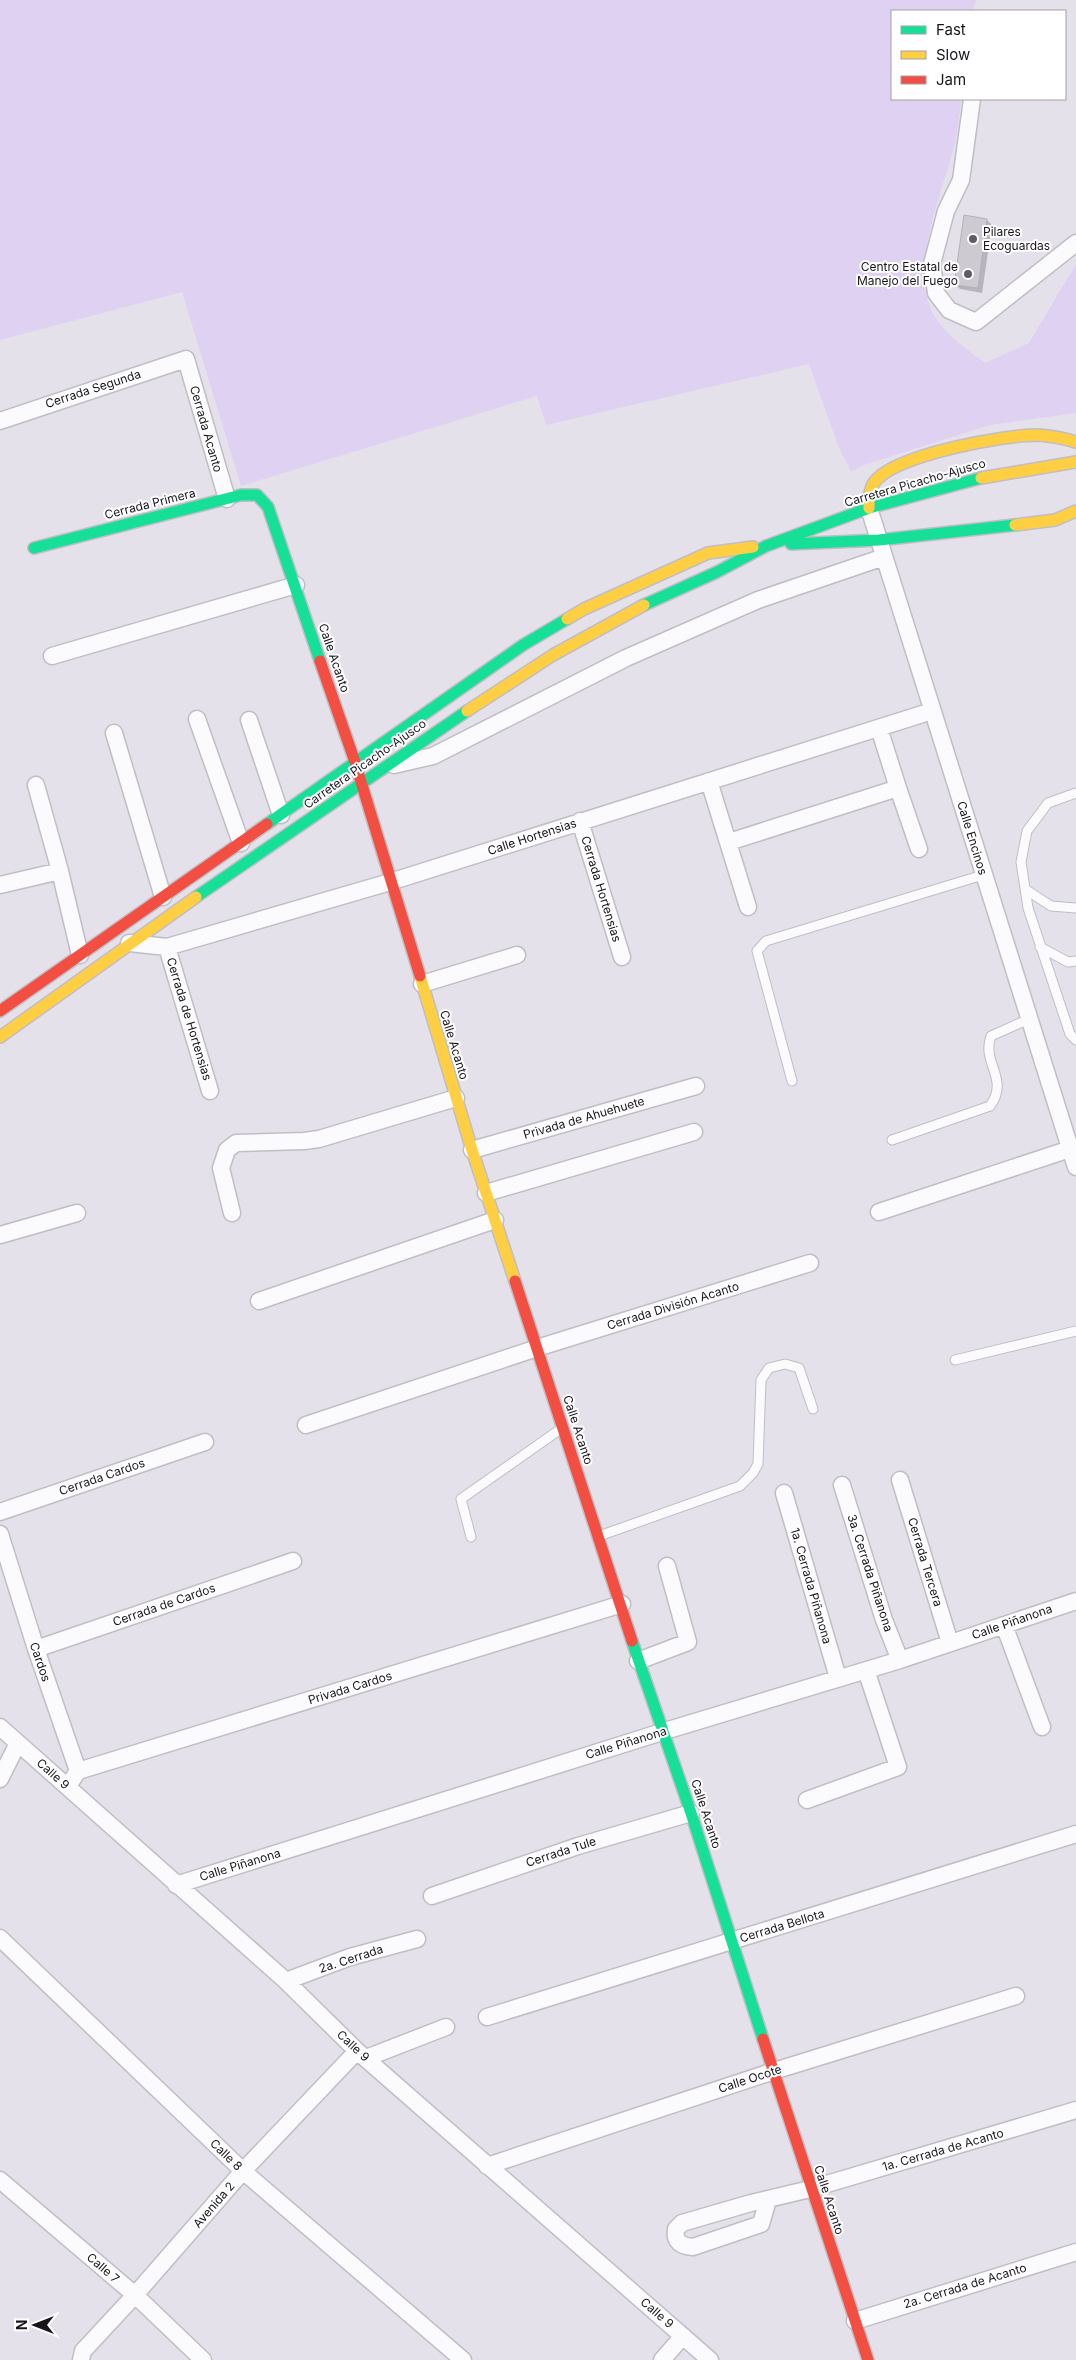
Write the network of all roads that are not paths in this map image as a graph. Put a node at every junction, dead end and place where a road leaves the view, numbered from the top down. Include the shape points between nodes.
1 (972, 100) edge
2 (1076, 243) edge
3 (186, 359) joint
4 (0, 421) edge
5 (1076, 442) edge
6 (1076, 462) edge
7 (226, 499) junction
8 (268, 507) joint
9 (869, 508) junction
10 (1076, 512) edge
11 (879, 540) junction
12 (766, 546) junction
13 (34, 548) dead end
14 (884, 557) junction
15 (296, 585) junction
16 (52, 656) dead end
17 (932, 711) junction
18 (196, 719) dead end
19 (249, 720) dead end
20 (879, 728) junction
21 (114, 733) dead end
22 (355, 762) junction
23 (383, 768) junction
24 (709, 781) junction
25 (361, 783) junction
26 (36, 785) dead end
27 (898, 788) junction
28 (1076, 793) edge
29 (281, 815) junction
30 (580, 821) junction
31 (729, 842) junction
32 (241, 843) junction
33 (919, 849) dead end
34 (60, 872) junction
35 (983, 875) junction
36 (390, 882) junction
37 (0, 885) edge
38 (1025, 889) junction
39 (163, 897) junction
40 (748, 907) dead end
41 (1076, 908) edge
42 (130, 944) junction
43 (168, 947) junction
44 (1040, 947) junction
45 (517, 954) dead end
46 (80, 955) junction
47 (622, 957) dead end
48 (1076, 961) edge
49 (422, 984) junction
50 (0, 1011) edge
51 (1028, 1019) junction
52 (0, 1037) edge
53 (1076, 1040) edge
54 (792, 1081) dead end
55 (696, 1086) dead end
56 (210, 1090) dead end
57 (456, 1098) junction
58 (694, 1132) dead end
59 (1070, 1137) edge
60 (892, 1140) dead end
61 (472, 1150) junction
62 (1076, 1167) edge
63 (486, 1193) junction
64 (879, 1212) dead end
65 (77, 1213) dead end
66 (232, 1213) dead end
67 (495, 1220) junction
68 (0, 1235) edge
69 (810, 1263) dead end
70 (259, 1301) dead end
71 (1076, 1331) edge
72 (537, 1348) junction
73 (954, 1360) dead end
74 (812, 1409) dead end
75 (306, 1425) dead end
76 (563, 1427) junction
77 (205, 1442) dead end
78 (900, 1480) dead end
79 (842, 1485) dead end
80 (784, 1493) dead end
81 (0, 1512) edge
82 (0, 1534) edge
83 (599, 1536) junction
84 (471, 1537) dead end
85 (293, 1561) dead end
86 (667, 1566) dead end
87 (1076, 1600) edge
88 (622, 1604) junction
89 (1004, 1625) junction
90 (950, 1643) junction
91 (36, 1649) junction
92 (900, 1660) junction
93 (638, 1661) junction
94 (866, 1670) junction
95 (838, 1678) junction
96 (0, 1727) edge
97 (1042, 1727) dead end
98 (664, 1731) junction
99 (18, 1743) junction
100 (78, 1771) junction
101 (0, 1779) edge
102 (68, 1787) junction
103 (807, 1800) dead end
104 (692, 1813) junction
105 (1076, 1834) edge
106 (176, 1885) junction
107 (432, 1896) dead end
108 (0, 1938) edge
109 (417, 1940) dead end
110 (732, 1942) junction
111 (286, 1981) junction
112 (1016, 1996) dead end
113 (488, 2017) dead end
114 (446, 2027) dead end
115 (361, 2055) junction
116 (774, 2071) junction
117 (1076, 2110) edge
118 (486, 2166) junction
119 (243, 2171) junction
120 (0, 2180) edge
121 (810, 2189) junction
122 (768, 2200) junction
123 (1076, 2252) edge
124 (135, 2295) junction
125 (855, 2321) junction
126 (683, 2336) junction
127 (81, 2360) edge
128 (203, 2360) edge
129 (463, 2360) edge
130 (662, 2360) edge
131 (710, 2360) edge
132 (868, 2360) edge

1 - 2 street via 961,180 946,211 932,264 936,293 949,310 976,322
3 - 4 street, Cerrada Segunda
3 - 7 street, Cerrada Acanto
5 - 9 main road via 1046,435 979,442 938,452 879,477 869,492
6 - 9 main road, Carretera Picacho-Ajusco via 984,477
7 - 8 main road, Cerrada Primera via 257,495
7 - 13 main road, Cerrada Primera
8 - 15 main road, Calle Acanto
9 - 11 street, Calle Encinos
9 - 12 main road, Carretera Picacho-Ajusco
10 - 11 main road via 1055,520
11 - 12 main road
11 - 14 street, Calle Encinos
12 - 22 main road, Carretera Picacho-Ajusco via 708,552 584,609 522,645
12 - 23 main road, Carretera Picacho-Ajusco via 643,606 553,655
14 - 17 street, Calle Encinos
14 - 23 street via 758,600 626,658 433,756
15 - 16 street
15 - 22 main road, Calle Acanto
17 - 20 street, Calle Hortensias
17 - 35 street, Calle Encinos
18 - 32 street
19 - 29 street
20 - 24 street, Calle Hortensias
20 - 27 street
21 - 39 street
22 - 25 main road, Calle Acanto
22 - 29 main road, Carretera Picacho-Ajusco
23 - 25 main road, Carretera Picacho-Ajusco
24 - 30 street, Calle Hortensias
24 - 31 street
25 - 36 main road, Calle Acanto
25 - 42 main road, Carretera Picacho-Ajusco
26 - 34 street
27 - 31 street
27 - 33 street
28 - 38 lane via 1048,803 1027,831 1021,862
29 - 32 main road, Carretera Picacho-Ajusco
30 - 36 street, Calle Hortensias
30 - 47 street, Cerrada Hortensias
31 - 40 street
32 - 39 main road, Carretera Picacho-Ajusco
34 - 37 street
34 - 46 street
35 - 51 street, Calle Encinos
35 - 54 lane via 761,945 757,951
36 - 43 street, Calle Hortensias
36 - 49 main road, Calle Acanto
38 - 41 lane via 1051,906
38 - 44 lane
39 - 46 main road, Carretera Picacho-Ajusco
42 - 43 street, Calle Hortensias
42 - 52 main road, Carretera Picacho-Ajusco
43 - 56 street, Cerrada de Hortensias
44 - 48 lane via 1068,962
44 - 53 lane via 1070,1034
45 - 49 street
46 - 50 main road, Carretera Picacho-Ajusco
49 - 57 main road, Calle Acanto
51 - 59 street, Calle Encinos
51 - 60 lane via 991,1036 989,1050 999,1088 990,1106
55 - 61 street, Privada de Ahuehuete
57 - 61 main road, Calle Acanto
57 - 66 street via 319,1139 236,1143 227,1150 221,1168
58 - 63 street
59 - 62 street, Calle Encinos
59 - 64 street
61 - 63 main road, Calle Acanto
63 - 67 main road, Calle Acanto
65 - 68 street
67 - 70 street
67 - 72 main road, Calle Acanto
69 - 72 street, Cerrada División Acanto
71 - 73 lane
72 - 75 street, Cerrada División Acanto
72 - 76 main road, Calle Acanto
74 - 83 lane via 799,1368 785,1364 769,1368 761,1380 758,1464 740,1486
76 - 83 main road, Calle Acanto
76 - 84 lane via 461,1498
77 - 81 street, Cerrada Cardos
78 - 90 street, Cerrada Tercera
79 - 92 street, 3a. Cerrada Piñanona via 884,1620
80 - 95 street, 1a. Cerrada Piñanona
82 - 91 street, Cardos
83 - 88 main road, Calle Acanto
85 - 91 street, Cerrada de Cardos
86 - 93 street via 688,1642
87 - 89 street, Calle Piñanona
88 - 93 main road, Calle Acanto
88 - 100 street, Privada Cardos
89 - 90 street, Calle Piñanona
89 - 97 street
90 - 92 street, Calle Piñanona
91 - 100 street, Cardos
92 - 94 street, Calle Piñanona
93 - 98 main road, Calle Acanto
94 - 95 street, Calle Piñanona
94 - 103 street via 898,1767
95 - 98 street, Calle Piñanona
96 - 99 street, Calle 9
98 - 104 main road, Calle Acanto
98 - 106 street, Calle Piñanona
99 - 101 street
99 - 102 street, Calle 9
100 - 102 street
102 - 106 street, Calle 9
104 - 107 street, Cerrada Tule via 578,1846
104 - 110 main road, Calle Acanto
105 - 110 street, Cerrada Bellota
106 - 111 street, Calle 9
108 - 119 street, Calle 8
109 - 111 street, 2a. Cerrada via 350,1956
110 - 113 street, Cerrada Bellota
110 - 116 main road, Calle Acanto
111 - 115 street, Calle 9
112 - 116 street, Calle Ocote
114 - 115 street
115 - 118 street, Calle 9
115 - 119 street, Avenida 2
116 - 118 street, Calle Ocote
116 - 121 main road, Calle Acanto
117 - 121 street, 1a. Cerrada de Acanto
118 - 126 street, Calle 9
119 - 124 street, Avenida 2
119 - 129 street, Calle 8
120 - 124 street, Calle 7
121 - 122 street, 1a. Cerrada de Acanto
121 - 125 main road, Calle Acanto
122 - 122 street, 1a. Cerrada de Acanto via 682,2223 675,2236 678,2242 693,2247 761,2224
123 - 125 street, 2a. Cerrada de Acanto
124 - 127 street, Avenida 2 via 83,2351
124 - 128 street, Calle 7
125 - 132 main road, Calle Acanto
126 - 130 street
126 - 131 street, Calle 9

